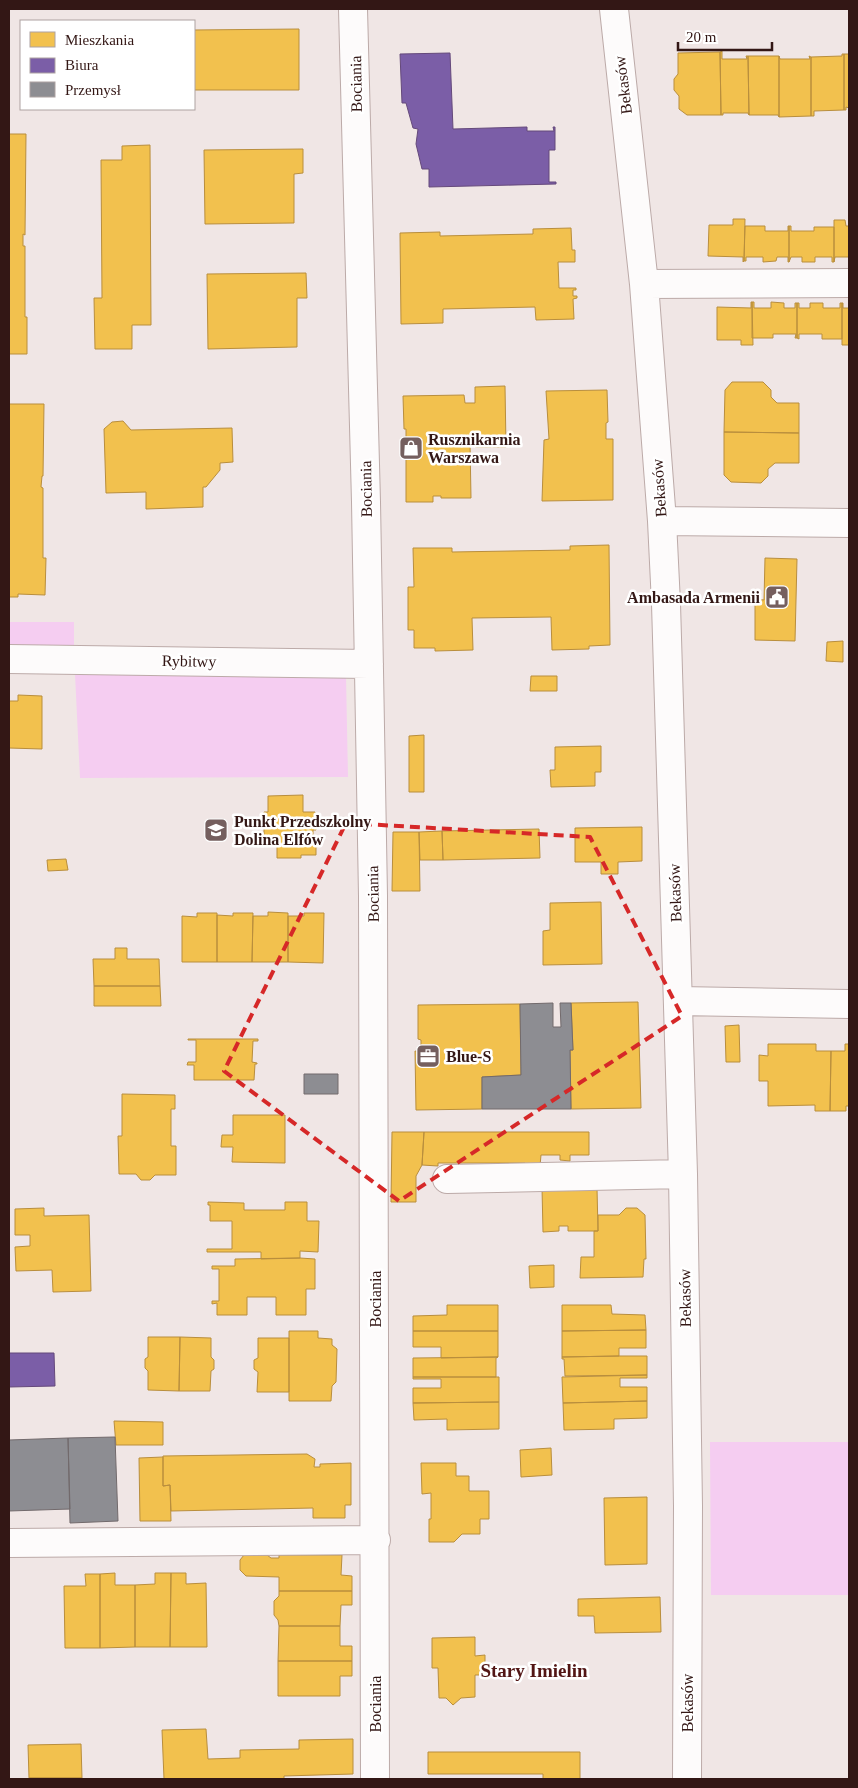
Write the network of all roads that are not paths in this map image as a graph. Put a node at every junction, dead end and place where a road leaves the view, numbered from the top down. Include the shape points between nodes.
1 (353, 9) edge
2 (614, 9) edge
3 (849, 283) edge
4 (644, 284) junction
5 (662, 521) junction
6 (849, 523) edge
7 (9, 659) edge
8 (369, 664) junction
9 (679, 1001) junction
10 (849, 1004) edge
11 (683, 1174) junction
12 (446, 1179) dead end
13 (376, 1540) junction
14 (9, 1543) edge
15 (375, 1779) edge
16 (687, 1779) edge

1 - 8 street, Bociania
2 - 4 street, Bekasów
3 - 4 street
4 - 5 street, Bekasów
5 - 6 street
5 - 9 street, Bekasów
7 - 8 street, Rybitwy
8 - 13 street, Bociania via 374,960
9 - 10 street
9 - 11 street, Bekasów
11 - 12 street
11 - 16 street, Bekasów via 688,1506
13 - 14 street
13 - 15 street, Bociania

